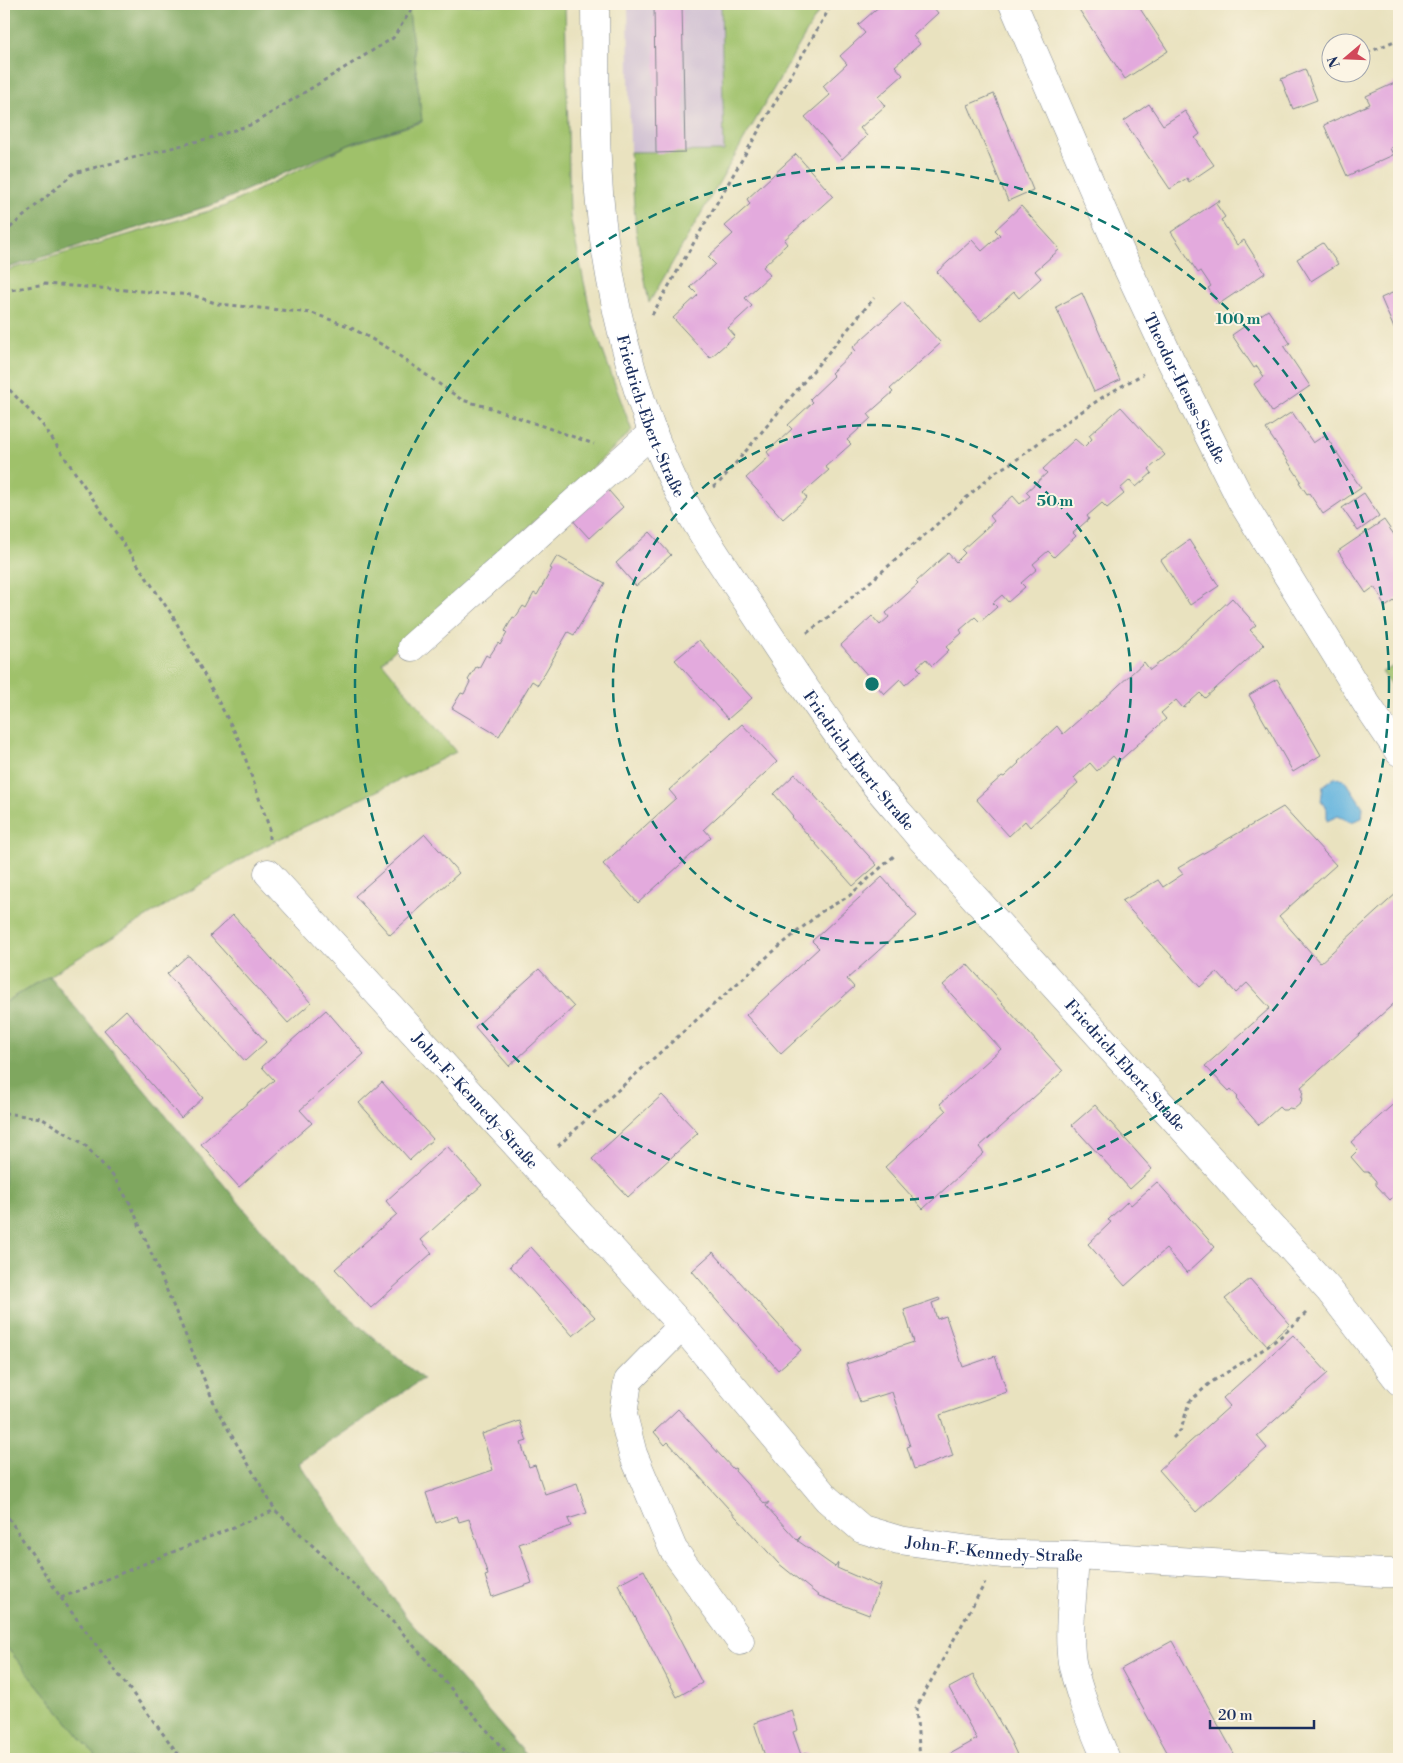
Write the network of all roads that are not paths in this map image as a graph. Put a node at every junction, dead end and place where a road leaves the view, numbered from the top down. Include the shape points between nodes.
1 (596, 4) edge
2 (1013, 4) edge
3 (653, 432) junction
4 (412, 647) dead end
5 (1399, 752) edge
6 (268, 873) road end
7 (682, 1326) junction
8 (1399, 1381) edge
9 (1075, 1554) junction
10 (1399, 1573) edge
11 (740, 1641) dead end
12 (1106, 1759) edge

1 - 3 street, Friedrich-Ebert-Straße via 599,186 606,247 628,355
2 - 5 street, Theodor-Heuss-Straße via 1122,256 1242,502
3 - 4 street
3 - 8 street, Friedrich-Ebert-Straße via 671,476 702,533 775,645 874,784 1329,1290
6 - 7 street, John-F.-Kennedy-Straße
7 - 9 street, John-F.-Kennedy-Straße via 826,1499 862,1529 899,1540 1001,1554
7 - 11 street via 628,1381 623,1414 633,1454 673,1549
9 - 10 street, John-F.-Kennedy-Straße
9 - 12 street via 1072,1660 1084,1707

